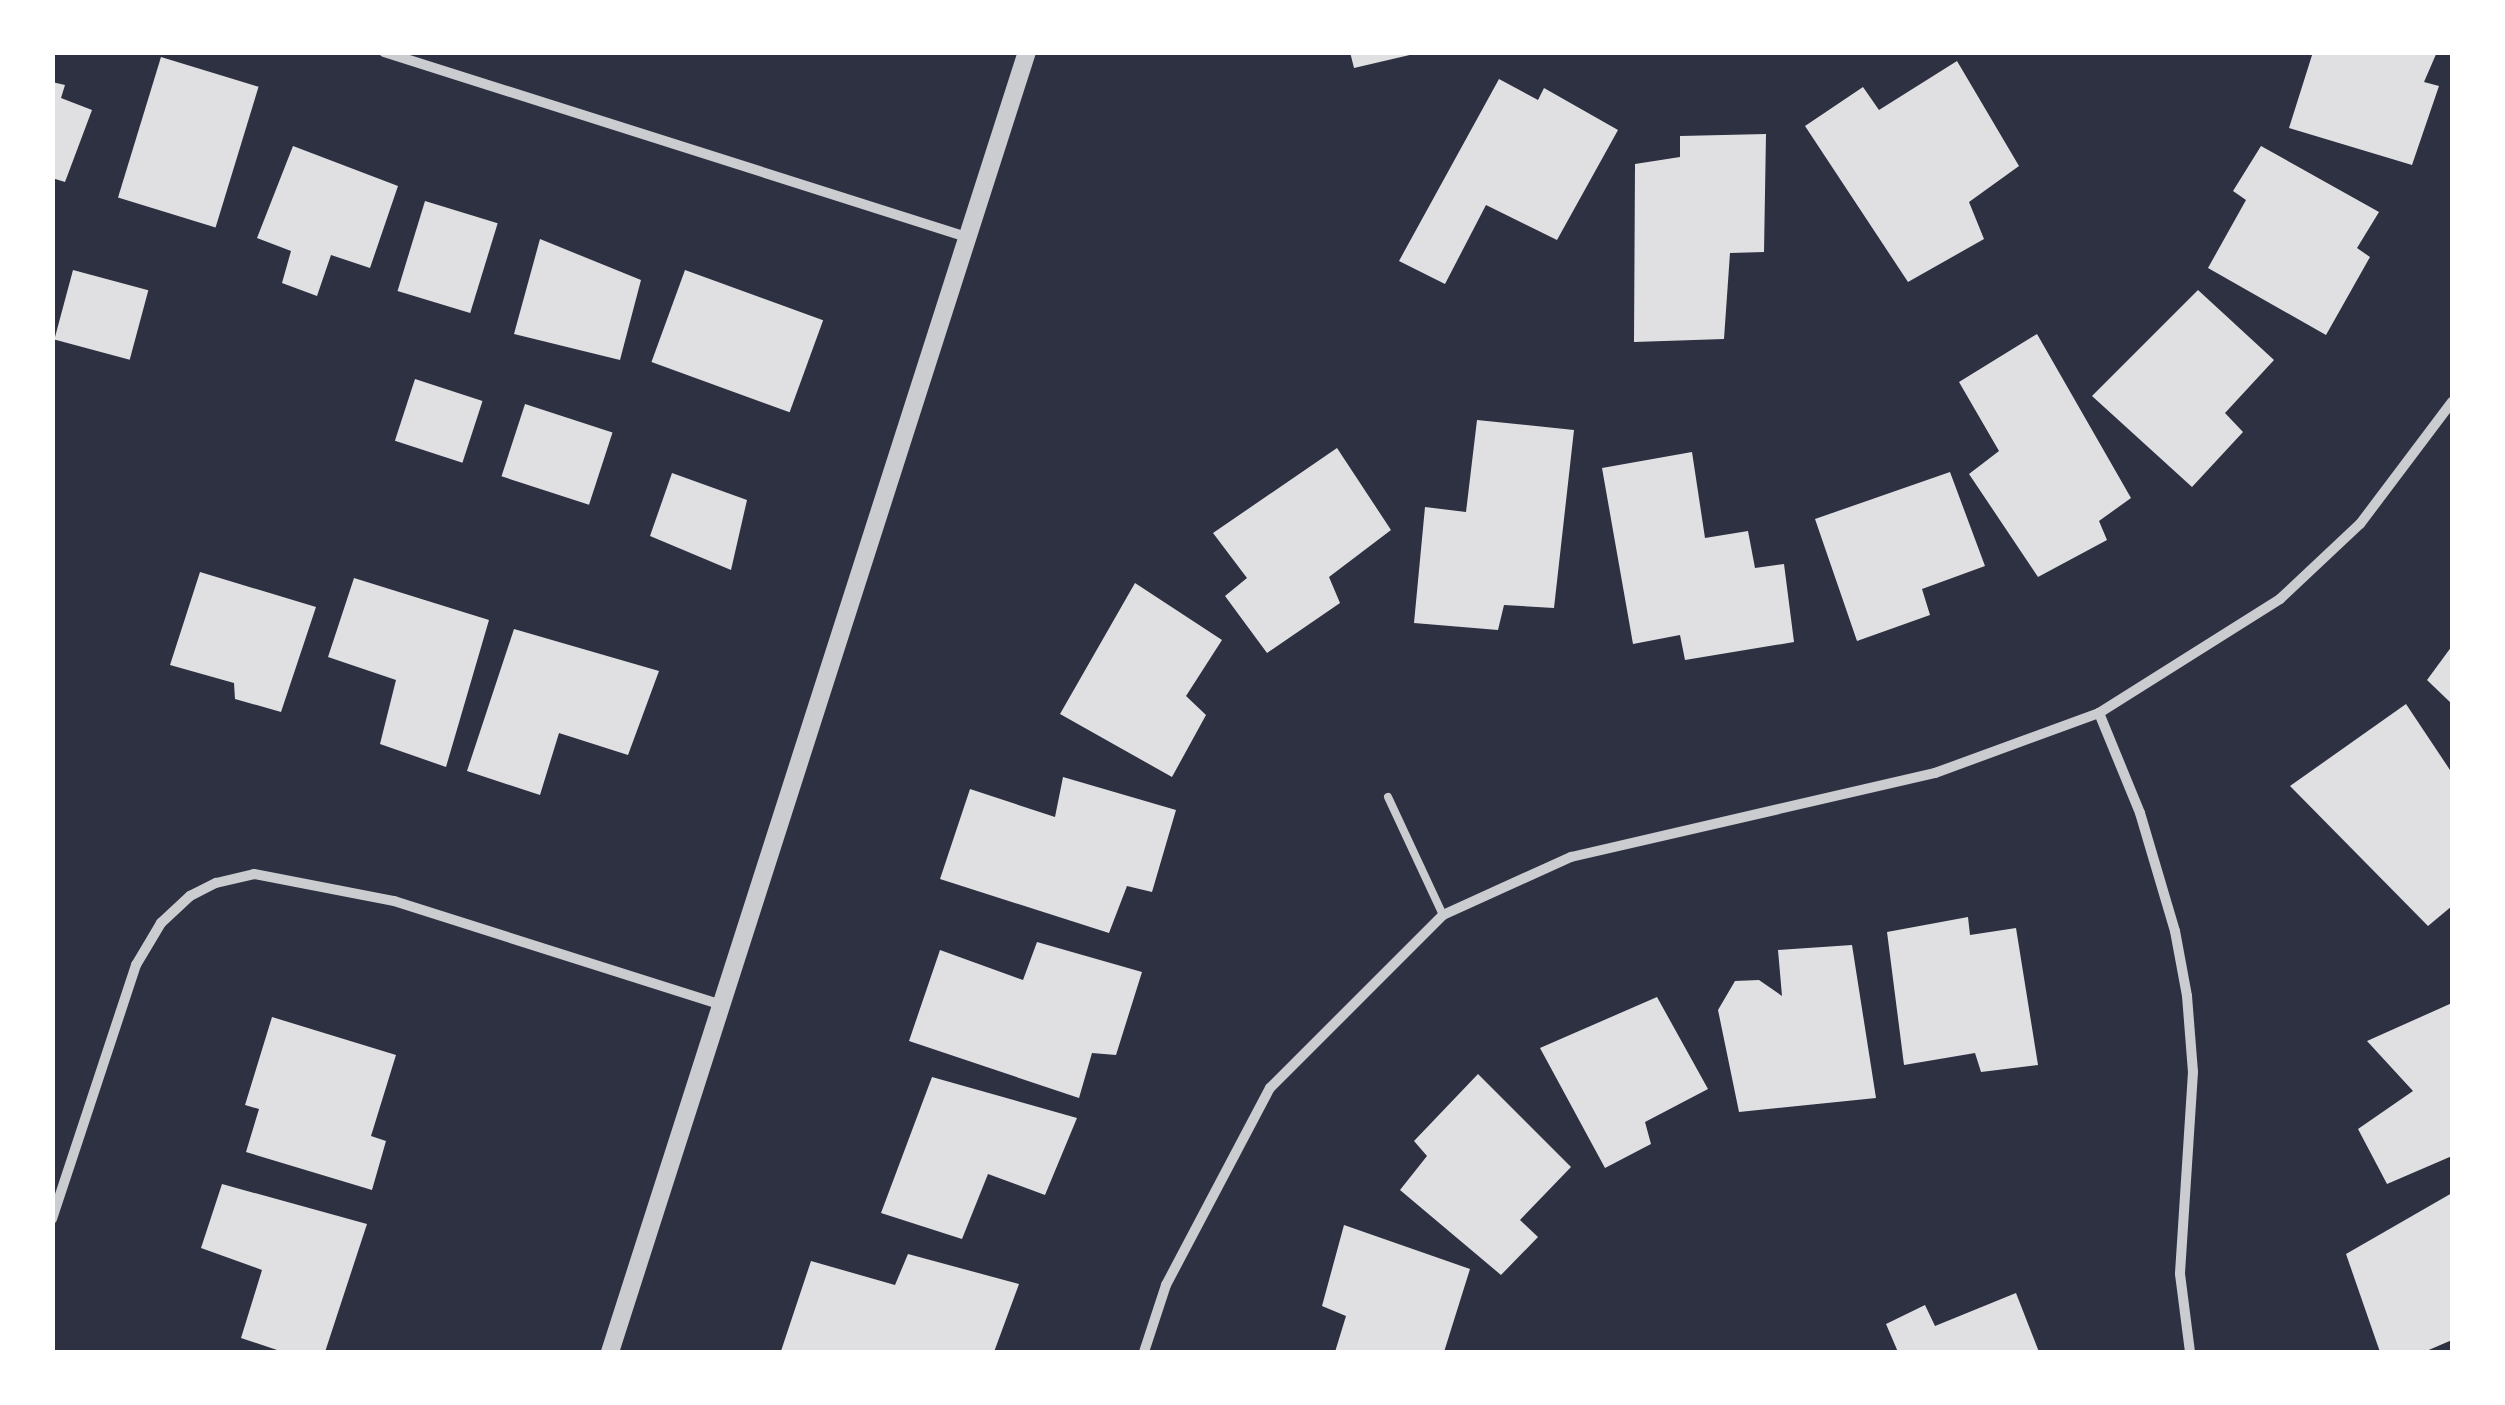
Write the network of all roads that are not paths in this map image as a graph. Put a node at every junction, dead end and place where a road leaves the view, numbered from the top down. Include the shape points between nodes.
1 (384, 52) edge
2 (1026, 52) edge
3 (967, 237) junction
4 (2452, 402) edge
5 (2099, 714) junction
6 (1388, 797) dead end
7 (1442, 915) junction
8 (722, 1005) junction
9 (52, 1219) edge
10 (610, 1352) edge
11 (1144, 1352) edge
12 (2190, 1352) edge

1 - 3 street
2 - 3 street
3 - 8 street
4 - 5 street via 2360,524 2280,599
5 - 7 street via 1936,773 1571,856
5 - 12 street via 2145,830 2187,996 2193,1072 2180,1274
6 - 7 lane
7 - 11 street via 1270,1088 1166,1285
8 - 9 street via 394,901 254,874 216,883 161,923 136,965
8 - 10 street

